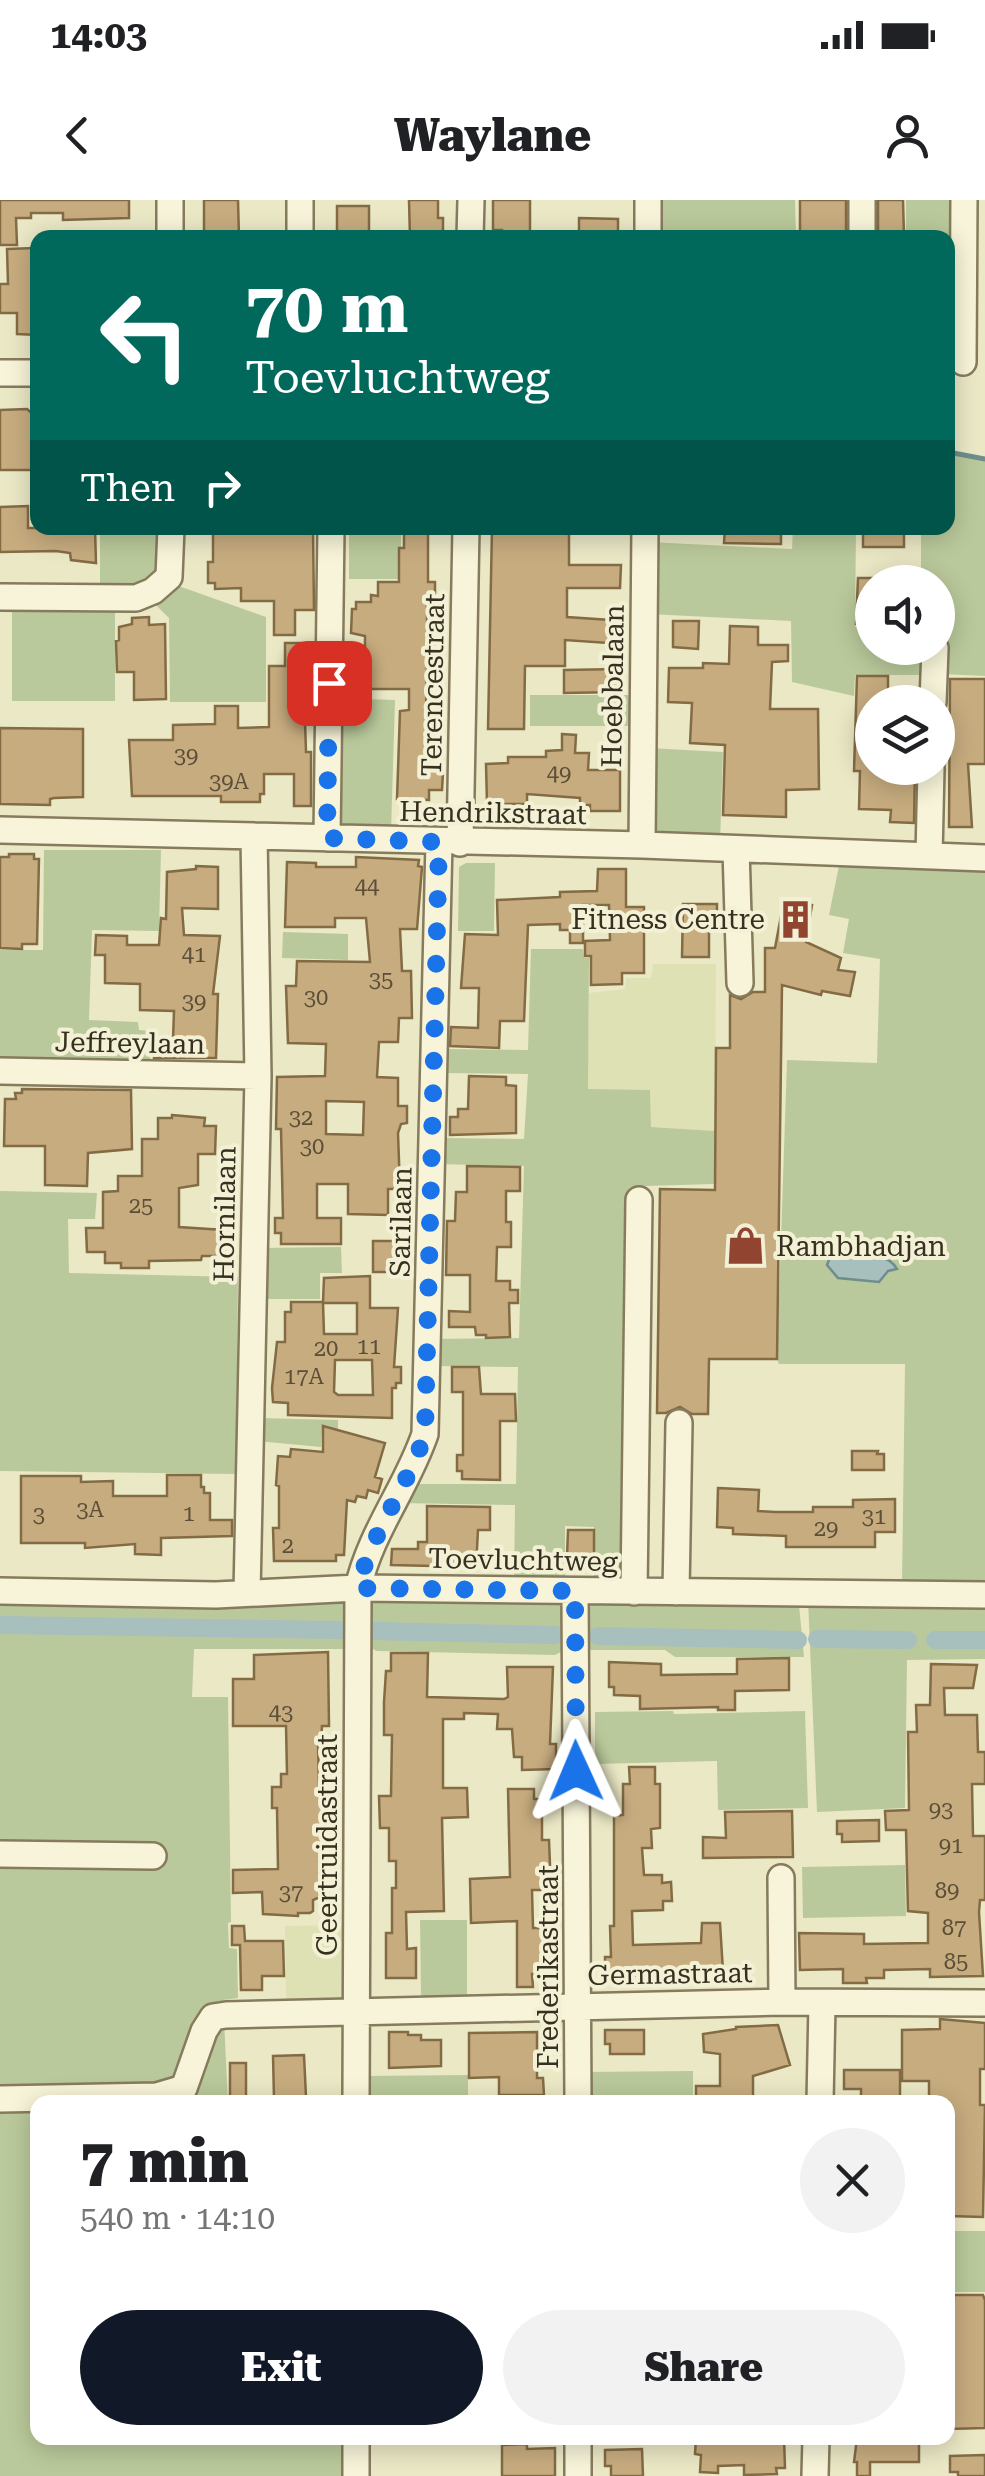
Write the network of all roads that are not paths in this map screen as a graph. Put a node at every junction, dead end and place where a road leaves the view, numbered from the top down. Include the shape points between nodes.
1 (170, 200) edge
2 (300, 200) edge
3 (471, 200) edge
4 (648, 200) edge
5 (862, 200) edge
6 (964, 200) edge
7 (170, 230) edge
8 (300, 230) edge
9 (470, 230) edge
10 (648, 230) edge
11 (862, 230) edge
12 (963, 362) dead end
13 (0, 373) edge
14 (30, 373) edge
15 (171, 535) edge
16 (331, 535) edge
17 (466, 535) edge
18 (645, 535) edge
19 (0, 597) edge
20 (931, 785) edge
21 (0, 830) edge
22 (254, 836) junction
23 (327, 838) junction
24 (450, 842) junction
25 (642, 846) junction
26 (736, 849) junction
27 (929, 856) junction
28 (985, 858) edge
29 (740, 983) dead end
30 (0, 1071) edge
31 (258, 1076) junction
32 (639, 1200) dead end
33 (679, 1423) dead end
34 (358, 1588) junction
35 (0, 1591) edge
36 (575, 1591) junction
37 (247, 1592) junction
38 (634, 1592) junction
39 (676, 1592) junction
40 (985, 1595) edge
41 (0, 1854) edge
42 (153, 1856) dead end
43 (782, 1878) dead end
44 (782, 2002) junction
45 (985, 2003) edge
46 (822, 2004) junction
47 (578, 2006) junction
48 (356, 2010) junction
49 (160, 2095) edge
50 (356, 2095) edge
51 (578, 2095) edge
52 (820, 2095) edge
53 (30, 2098) edge
54 (0, 2099) edge
55 (356, 2445) edge
56 (578, 2445) edge
57 (816, 2445) edge
58 (356, 2476) edge
59 (578, 2476) edge
60 (815, 2476) edge

1 - 7 street
2 - 8 street
3 - 9 street
4 - 10 street
5 - 11 street
6 - 12 street
13 - 14 street
15 - 19 street via 170,577 145,596
16 - 23 street
17 - 24 street, Terencestraat
18 - 25 street, Hoebbalaan
20 - 27 street
21 - 22 street, Hendrikstraat
22 - 23 street, Hendrikstraat
22 - 31 street, Hornilaan
23 - 24 street, Hendrikstraat
24 - 25 street, Hendrikstraat
24 - 34 street, Sarilaan via 425,1434
25 - 26 street, Hendrikstraat
26 - 27 street, Hendrikstraat
26 - 29 street
27 - 28 street, Hendrikstraat
30 - 31 street, Jeffreylaan
31 - 37 street, Hornilaan
32 - 38 street
33 - 39 street
34 - 36 street, Toevluchtweg
34 - 37 street, Toevluchtweg
34 - 48 street, Geertruidastraat
35 - 37 street, Toevluchtweg
36 - 38 street, Toevluchtweg
36 - 47 street, Frederikastraat
38 - 39 street, Toevluchtweg
39 - 40 street, Toevluchtweg
41 - 42 street
43 - 44 street
44 - 46 street, Germastraat
44 - 47 street, Germastraat
45 - 46 street, Germastraat
46 - 52 street
47 - 48 street, Germastraat
47 - 51 street, Frederikastraat
48 - 49 street, Germastraat via 212,2016 184,2088
48 - 50 street, Geertruidastraat
53 - 54 street, Germastraat
55 - 58 street
56 - 59 street
57 - 60 street

